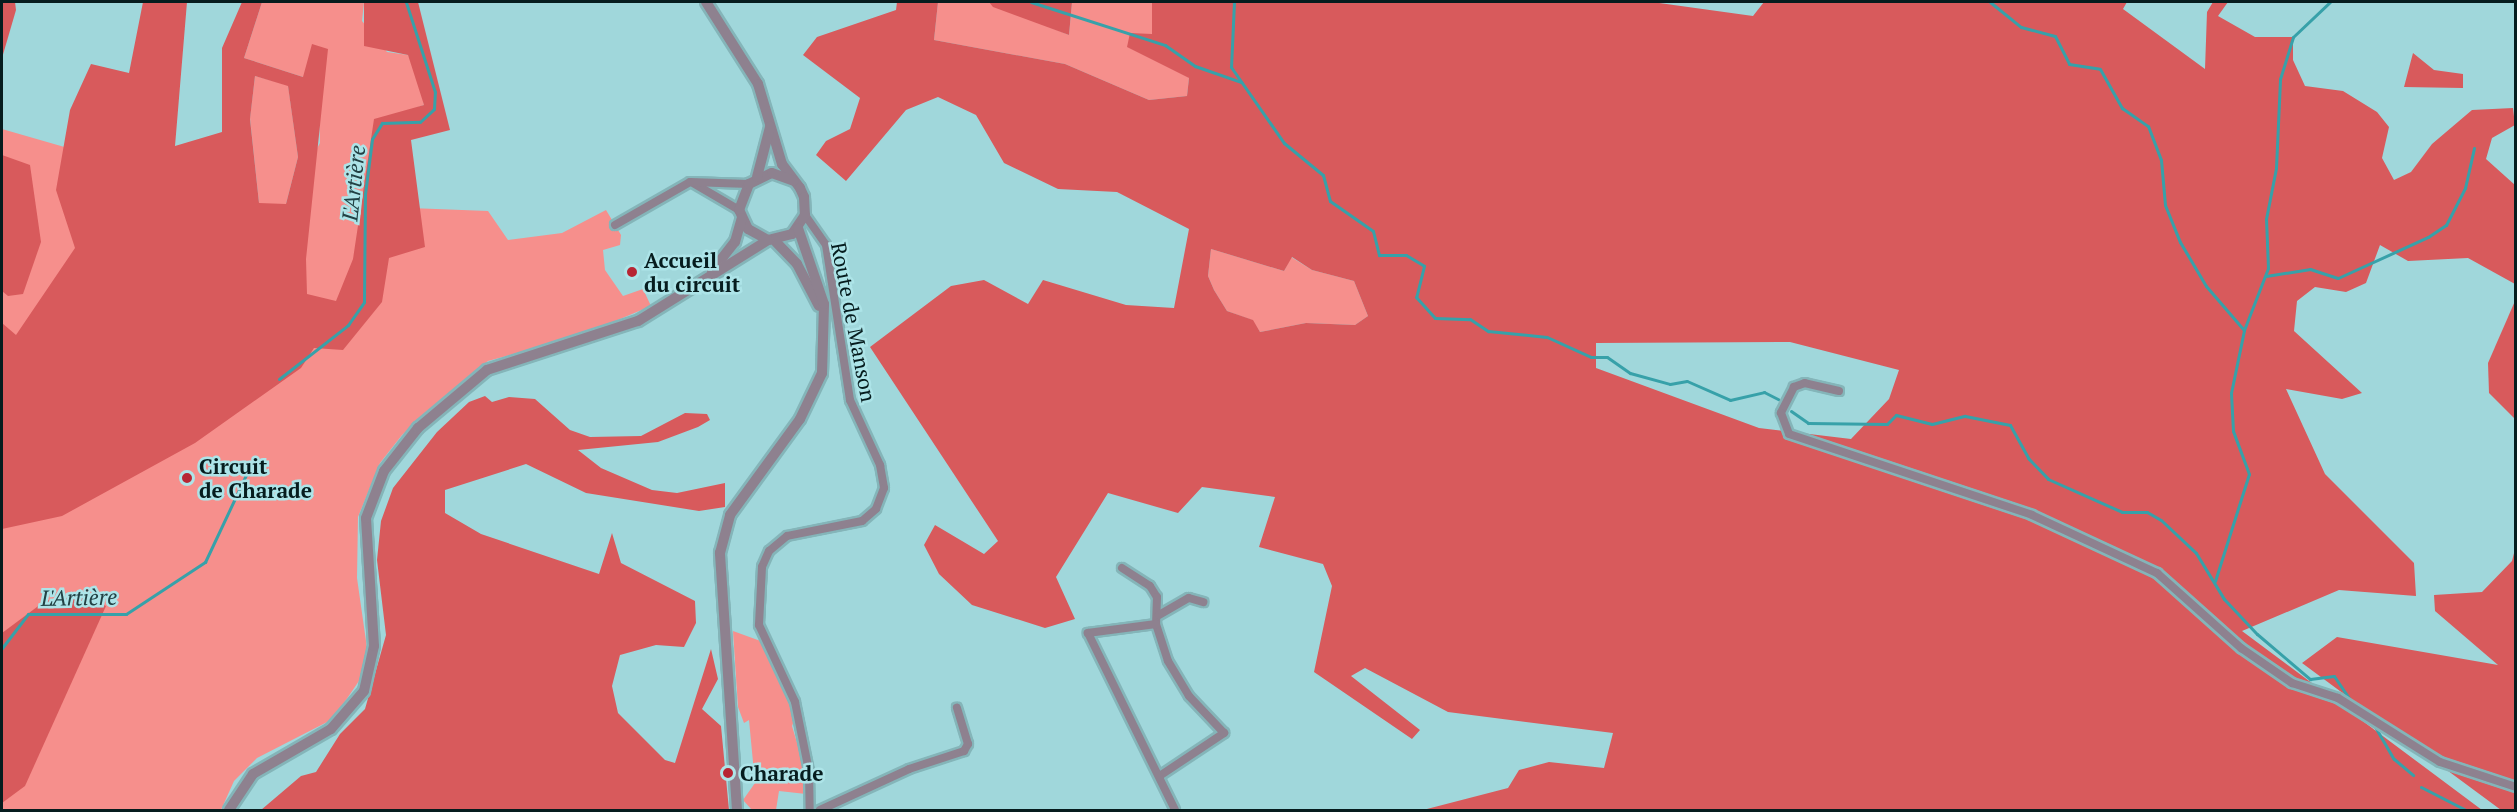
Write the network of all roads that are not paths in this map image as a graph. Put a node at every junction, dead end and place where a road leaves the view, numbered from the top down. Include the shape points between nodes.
1 (707, 2) edge
2 (768, 108) junction
3 (753, 180) junction
4 (794, 181) junction
5 (690, 182) junction
6 (740, 214) junction
7 (805, 216) junction
8 (615, 225) dead end
9 (798, 228) junction
10 (771, 240) junction
11 (692, 290) junction
12 (825, 317) junction
13 (1839, 391) dead end
14 (1122, 568) dead end
15 (1203, 602) dead end
16 (1158, 620) junction
17 (957, 708) dead end
18 (1161, 775) junction
19 (2516, 787) edge
20 (230, 810) edge
21 (738, 810) edge
22 (810, 810) edge
23 (820, 810) edge
24 (1175, 810) edge

1 - 2 street
2 - 3 street via 770,140
2 - 4 street via 782,164
3 - 4 street via 772,173
3 - 5 street
3 - 6 street
4 - 7 street via 804,197
5 - 6 street
5 - 8 street
6 - 10 street
6 - 11 street via 726,255
7 - 9 street
7 - 22 street, Route de Manson via 824,242 850,400 880,465 884,488 876,509 862,521 788,536 769,551 762,567 759,625 795,702 809,771
9 - 10 street
9 - 12 street
10 - 11 street
10 - 12 street via 797,264
11 - 20 street via 618,330 487,370 454,393 404,443 378,482 366,518 374,646 364,691 332,729 253,774
12 - 21 street via 826,360 811,401 724,531 720,582
13 - 19 street via 1821,384 1794,387 1781,413 1789,434 2032,515 2157,573 2241,648 2292,683 2338,698 2440,762
14 - 16 street via 1150,586
15 - 16 street via 1189,598
16 - 18 street via 1184,689 1224,733
16 - 18 street via 1088,633
17 - 23 street via 968,744 964,751 909,769
18 - 24 street

